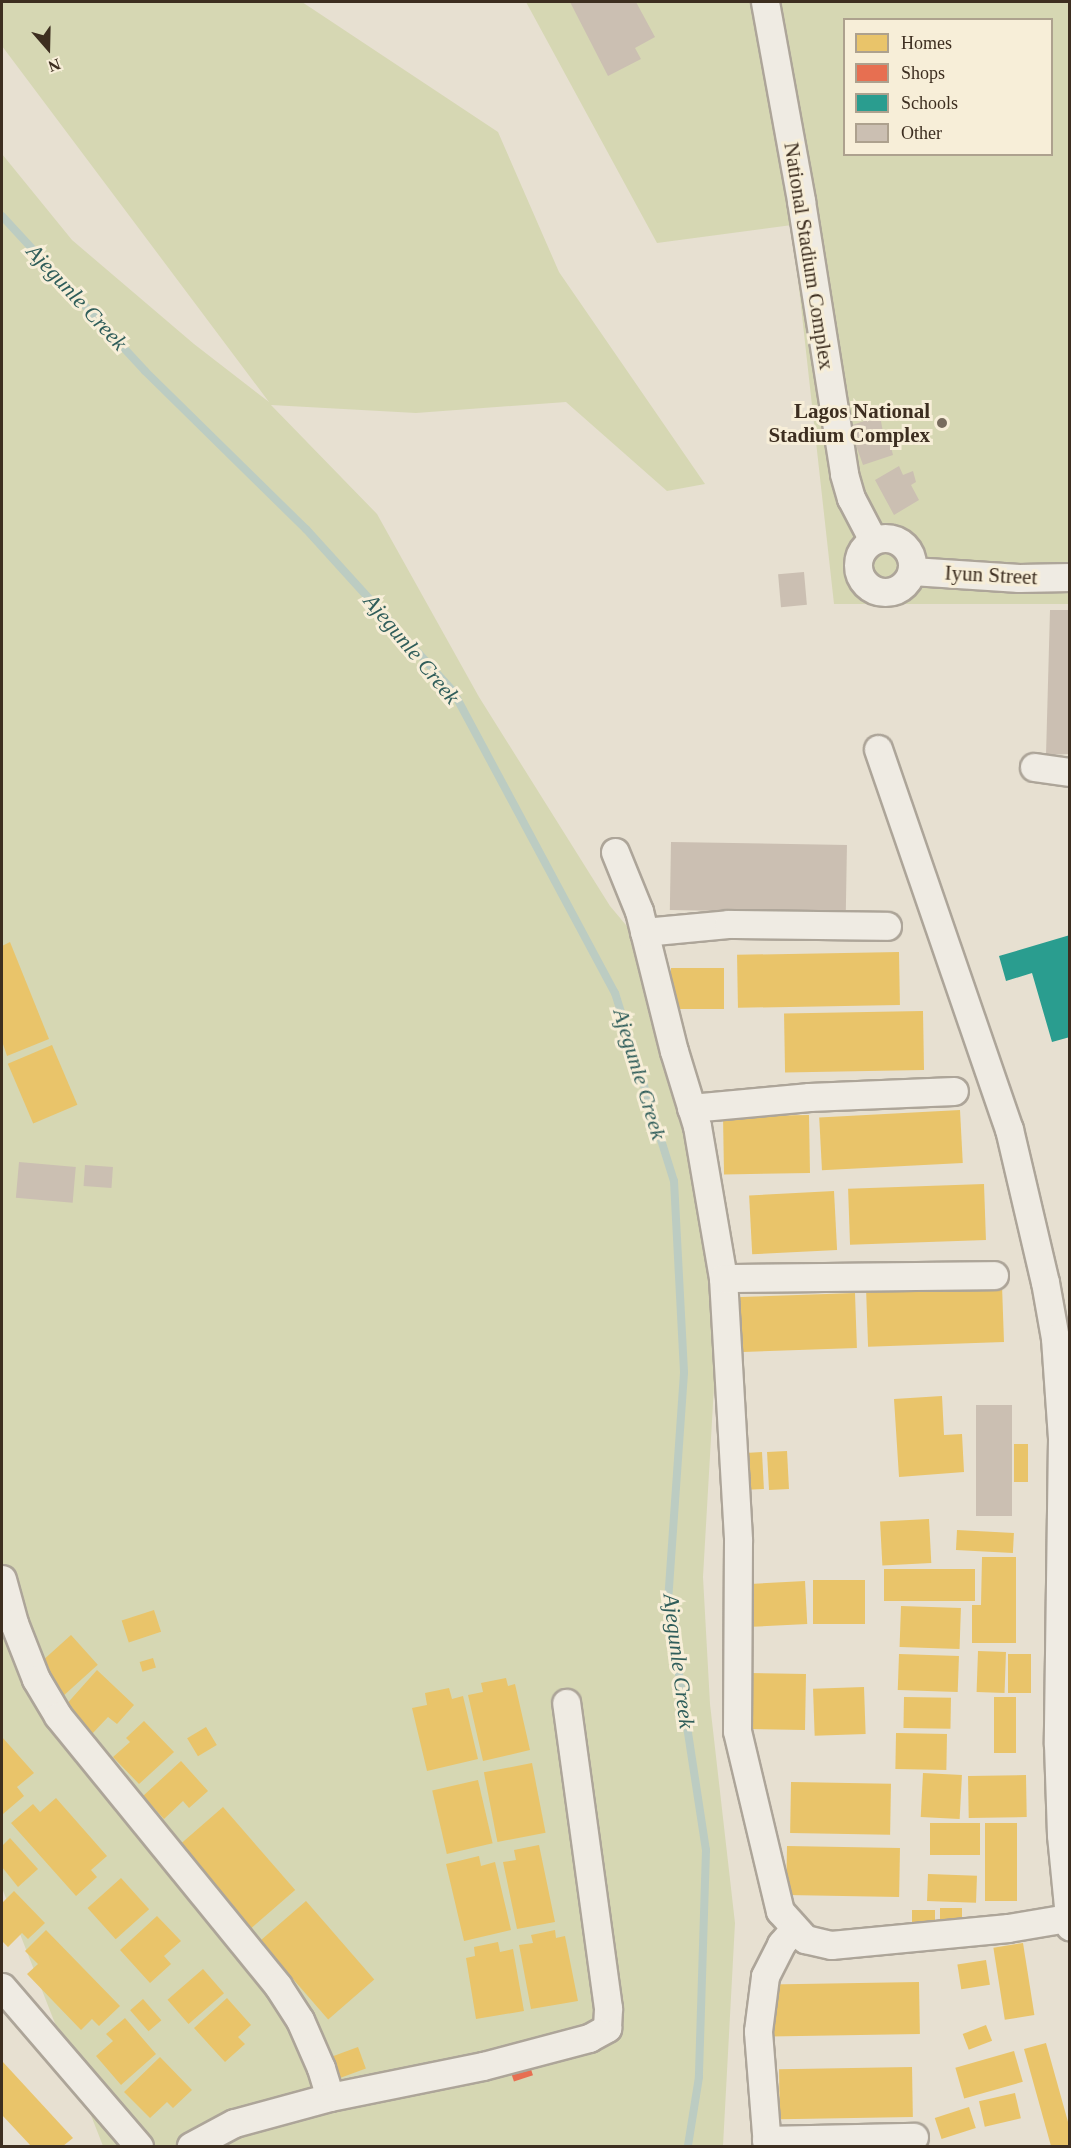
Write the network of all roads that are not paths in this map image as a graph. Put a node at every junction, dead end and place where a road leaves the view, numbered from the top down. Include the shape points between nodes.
1 (765, 2) edge
2 (873, 540) junction
3 (912, 571) junction
4 (1070, 577) edge
5 (878, 749) dead end
6 (1034, 767) dead end
7 (1070, 772) edge
8 (615, 852) dead end
9 (887, 926) dead end
10 (644, 932) junction
11 (954, 1091) dead end
12 (691, 1108) junction
13 (994, 1275) dead end
14 (723, 1278) junction
15 (1066, 1438) edge
16 (2, 1579) edge
17 (1065, 1626) edge
18 (566, 1703) dead end
19 (1066, 1835) edge
20 (1068, 1922) edge
21 (794, 1929) junction
22 (2, 1988) edge
23 (330, 2097) junction
24 (914, 2137) dead end
25 (767, 2143) edge
26 (139, 2146) edge
27 (191, 2146) edge

1 - 2 street, National Stadium Complex via 844,474 851,498
2 - 3 street via 890,538 906,546 913,562
2 - 3 street via 858,560 860,576 872,589 896,590
3 - 4 street, Iyun Street
5 - 15 street via 1009,1129 1045,1282
6 - 7 street
8 - 10 street
9 - 10 street via 728,924
10 - 12 street
11 - 12 street via 809,1097
12 - 14 street
13 - 14 street
14 - 21 street via 738,1542 737,1731 780,1911
15 - 17 street
16 - 23 street via 36,1679 58,1716 278,1986 300,2020
17 - 19 street via 1058,1744
18 - 23 street via 608,2008 607,2028 589,2038 483,2066
19 - 20 street
20 - 21 street via 831,1945 805,1939
21 - 25 street via 781,1944 765,1976 760,2009 758,2031
22 - 26 street
23 - 27 street via 234,2123
24 - 25 street

